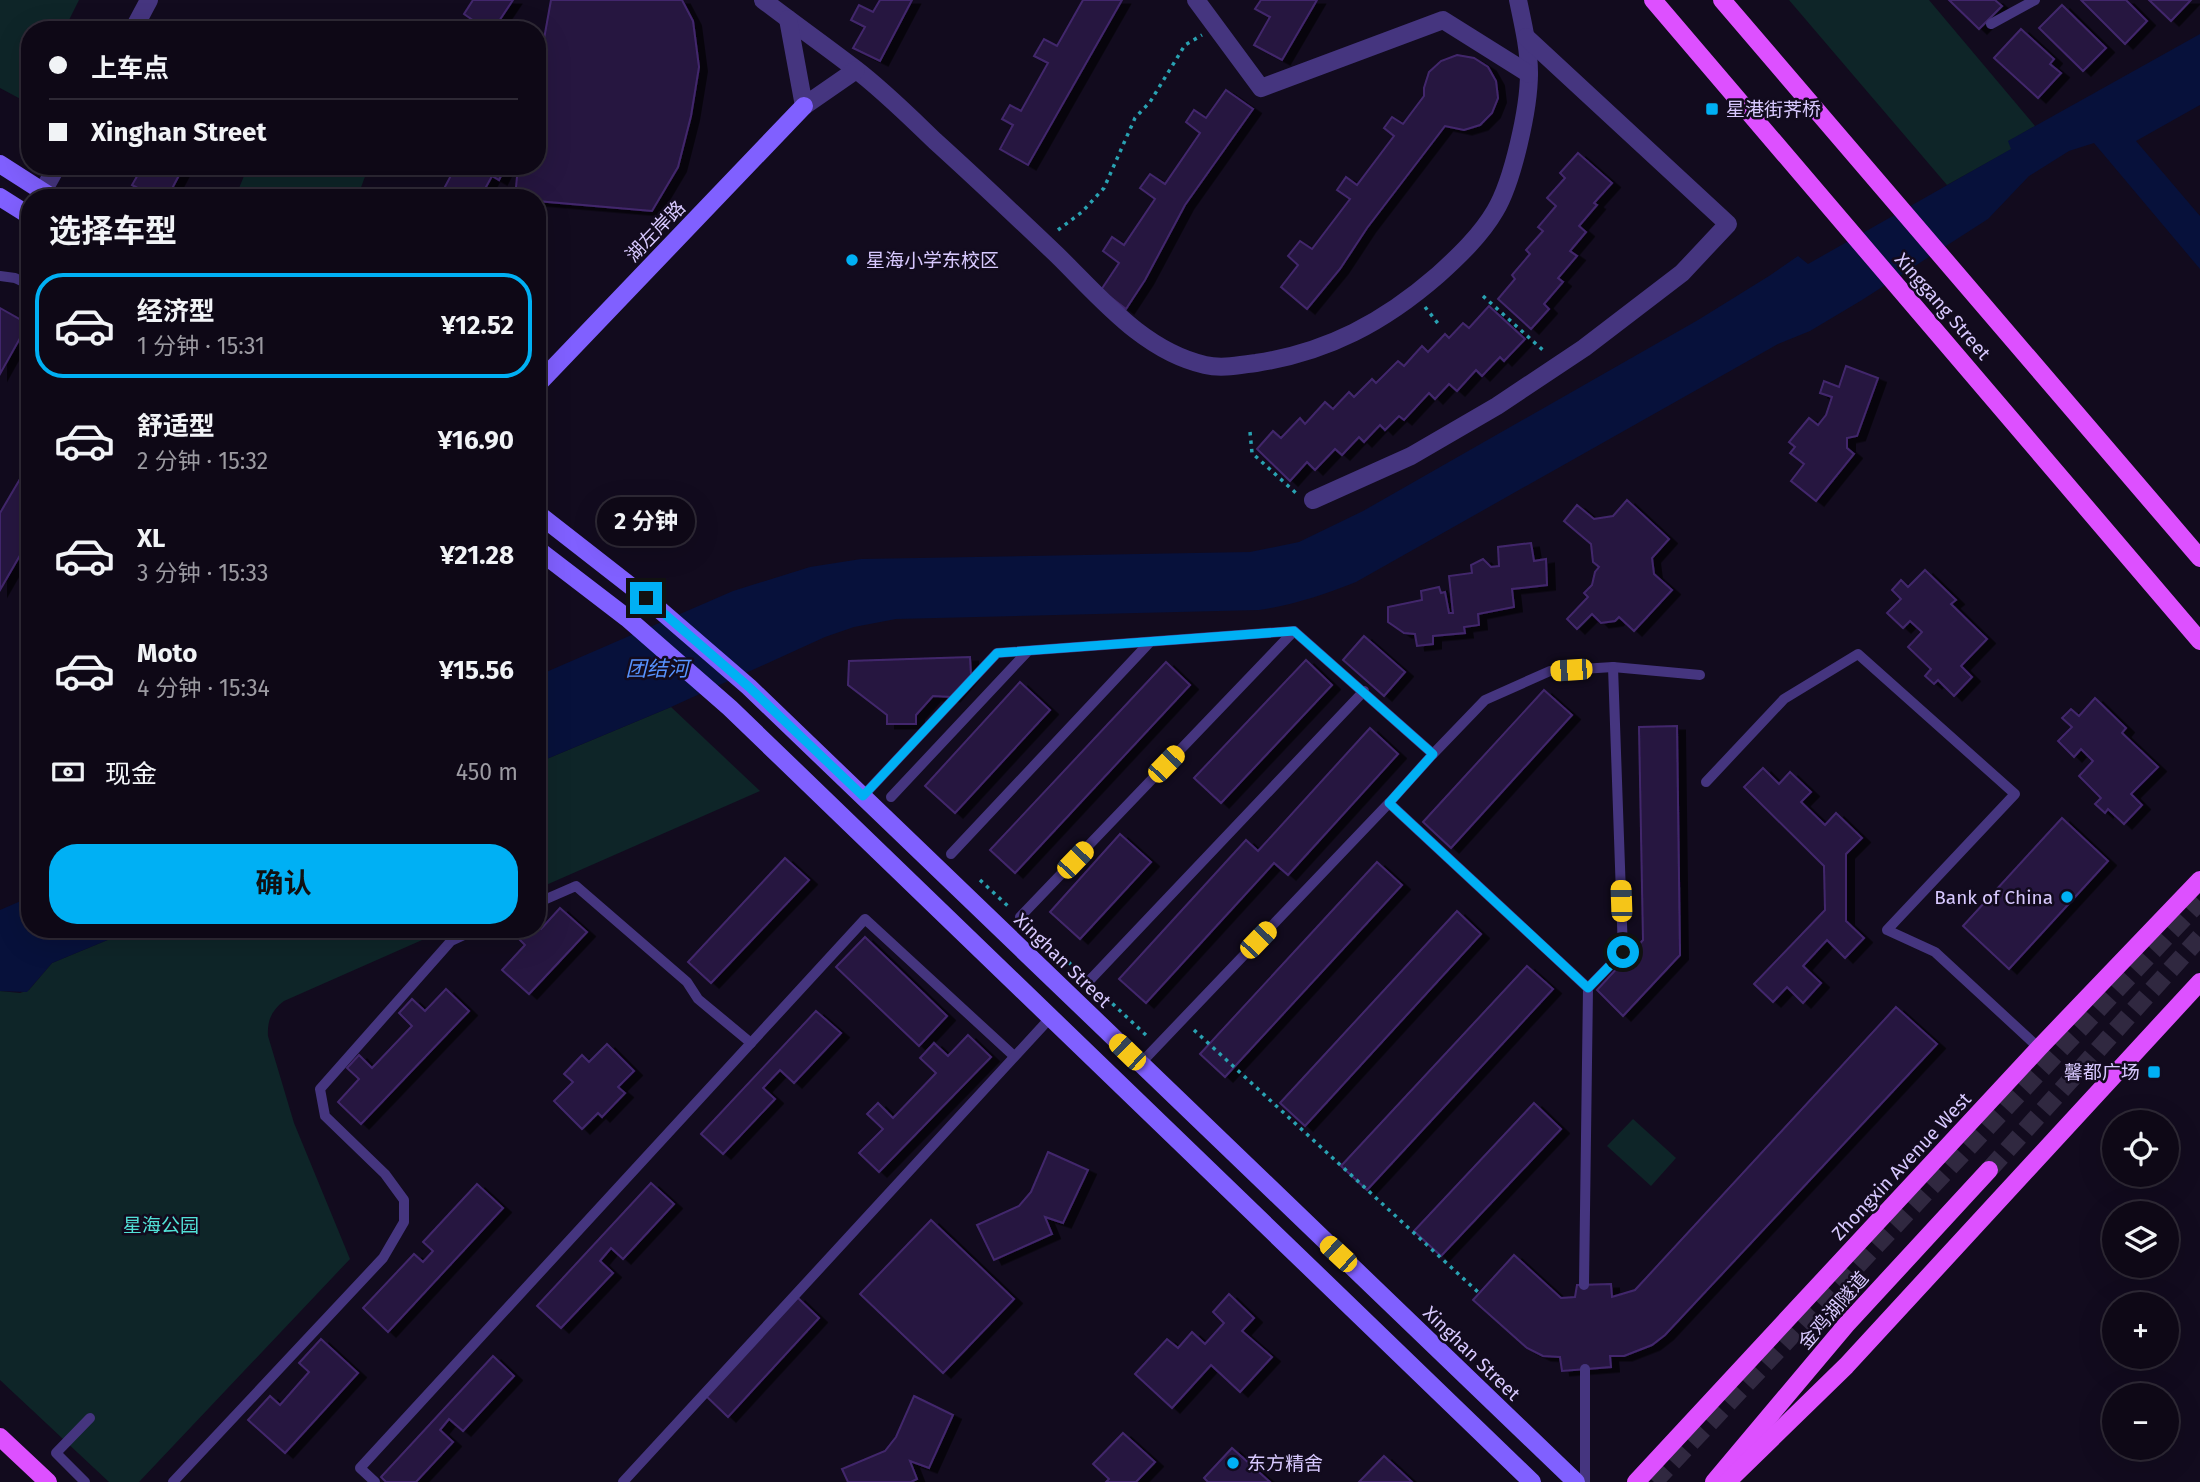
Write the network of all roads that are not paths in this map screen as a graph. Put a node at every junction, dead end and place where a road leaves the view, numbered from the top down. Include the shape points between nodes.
1 (149, 0) edge
2 (763, 0) edge
3 (1196, 0) edge
4 (1518, 0) edge
5 (1653, 0) edge
6 (1722, 0) edge
7 (2035, 0) edge
8 (788, 19) junction
9 (138, 21) edge
10 (1991, 24) dead end
11 (1526, 37) junction
12 (856, 70) junction
13 (1529, 74) junction
14 (804, 106) junction
15 (0, 164) edge
16 (39, 189) edge
17 (0, 197) edge
18 (21, 210) edge
19 (0, 276) edge
20 (21, 281) edge
21 (546, 376) edge
22 (1313, 500) road end
23 (546, 520) edge
24 (546, 556) edge
25 (2200, 558) edge
26 (1294, 631) junction
27 (2200, 641) edge
28 (1150, 642) junction
29 (1027, 652) junction
30 (1613, 667) junction
31 (1700, 675) dead end
32 (1364, 691) junction
33 (1433, 754) junction
34 (1706, 782) dead end
35 (863, 796) junction
36 (891, 797) dead end
37 (1389, 803) junction
38 (951, 853) dead end
39 (2200, 880) edge
40 (546, 899) edge
41 (1020, 918) dead end
42 (458, 938) edge
43 (1089, 981) dead end
44 (2200, 982) edge
45 (1588, 988) junction
46 (1051, 1017) junction
47 (751, 1043) junction
48 (2039, 1048) junction
49 (1014, 1056) junction
50 (1140, 1064) junction
51 (1989, 1170) tunnel mouth
52 (1584, 1284) dead end
53 (1585, 1369) dead end
54 (90, 1418) dead end
55 (0, 1437) edge
56 (48, 1482) edge
57 (85, 1482) edge
58 (173, 1482) edge
59 (375, 1482) edge
60 (622, 1482) edge
61 (1532, 1482) edge
62 (1576, 1482) edge
63 (1586, 1482) edge
64 (1636, 1482) edge
65 (1714, 1482) edge
66 (1727, 1482) edge

1 - 9 street
2 - 8 street
3 - 13 street via 1261,88 1443,20
4 - 11 street
5 - 27 main road, Xinggang Street
6 - 25 main road, Xinggang Street
7 - 10 lane
8 - 12 street
8 - 14 street
11 - 13 street
11 - 22 street via 1728,224 1682,273 1559,365 1411,456
12 - 13 street via 1122,319 1163,348 1209,366 1285,358 1338,341 1378,321 1461,255 1496,211 1523,127
12 - 14 street
14 - 21 main road, 湖左岸路
15 - 16 main road
17 - 18 main road
19 - 20 lane
23 - 35 main road, Xinghan Street via 749,687
24 - 46 main road via 627,618 730,708
26 - 28 lane
26 - 32 lane
26 - 41 lane
28 - 29 lane
28 - 38 lane
29 - 35 lane via 997,653
29 - 36 lane
30 - 31 lane
30 - 33 lane via 1550,671 1485,700
30 - 45 lane via 1623,952
32 - 33 lane
32 - 43 lane
33 - 37 lane
34 - 48 lane via 1784,699 1858,654 2015,794 1888,930 1936,952
35 - 50 main road, Xinghan Street
37 - 45 lane
37 - 50 lane
39 - 48 main road, Zhongxin Avenue West
40 - 47 lane via 576,886
42 - 58 lane via 320,1089 325,1116 385,1174 404,1200 404,1222 383,1258
44 - 66 main road via 1846,1366
45 - 52 lane
46 - 49 lane
46 - 61 main road
47 - 49 lane via 865,919
47 - 59 lane via 360,1468
48 - 64 main road, Zhongxin Avenue West
49 - 60 lane
50 - 62 main road, Xinghan Street
51 - 65 main road, 金鸡湖隧道 via 1846,1325
53 - 63 lane
54 - 57 lane via 56,1453
55 - 56 main road

